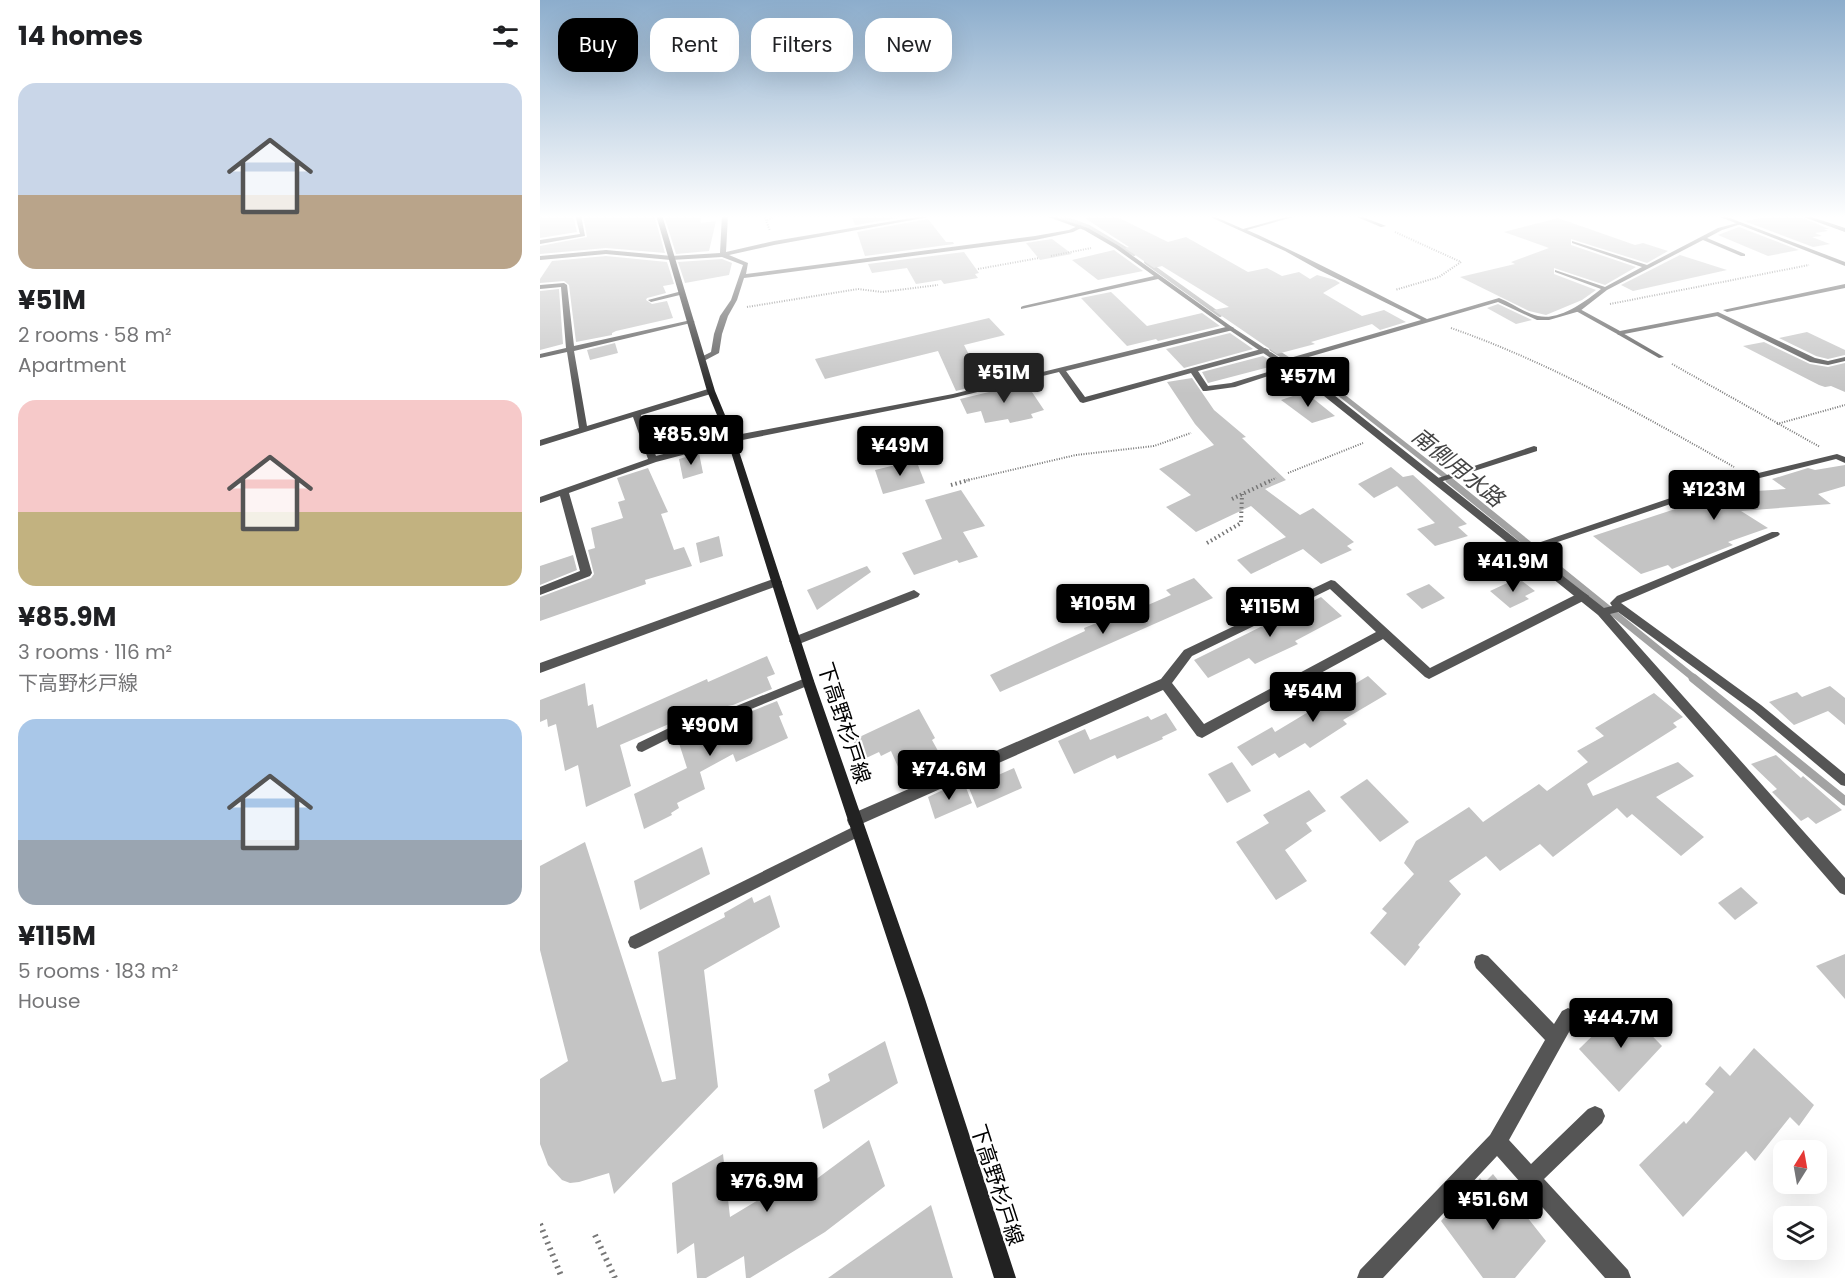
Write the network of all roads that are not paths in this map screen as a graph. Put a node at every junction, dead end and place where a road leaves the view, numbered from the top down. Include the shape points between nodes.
1 (676, 275) edge
2 (759, 275) edge
3 (1155, 275) edge
4 (1334, 275) edge
5 (1567, 275) edge
6 (1632, 275) edge
7 (741, 277) joint
8 (1160, 278) junction
9 (1845, 286) edge
10 (540, 287) edge
11 (1605, 289) junction
12 (682, 293) junction
13 (651, 300) dead end
14 (1023, 308) dead end
15 (1579, 309) junction
16 (1727, 310) dead end
17 (1427, 321) junction
18 (691, 322) junction
19 (1230, 328) junction
20 (1619, 333) junction
21 (570, 349) junction
22 (1265, 350) junction
23 (540, 356) edge
24 (1661, 357) road end
25 (1845, 359) edge
26 (702, 360) junction
27 (1287, 365) junction
28 (1061, 370) junction
29 (1193, 370) junction
30 (711, 391) junction
31 (636, 413) junction
32 (583, 429) junction
33 (731, 439) junction
34 (540, 443) edge
35 (1534, 449) dead end
36 (1841, 458) edge
37 (653, 460) junction
38 (1437, 480) junction
39 (564, 492) junction
40 (540, 500) edge
41 (1774, 534) dead end
42 (1525, 550) junction
43 (776, 582) junction
44 (540, 591) edge
45 (914, 594) dead end
46 (1582, 596) junction
47 (1620, 609) junction
48 (1602, 612) junction
49 (1384, 633) junction
50 (795, 641) junction
51 (540, 668) edge
52 (808, 681) junction
53 (1165, 683) junction
54 (642, 747) dead end
55 (1845, 781) edge
56 (855, 826) junction
57 (1845, 888) edge
58 (635, 942) dead end
59 (1482, 962) dead end
60 (1568, 1017) dead end
61 (1556, 1039) junction
62 (1595, 1116) dead end
63 (1497, 1142) junction
64 (1530, 1179) junction
65 (1005, 1278) edge
66 (1368, 1278) edge
67 (1620, 1278) edge

1 - 12 main road, 下高野杉戸線
2 - 7 street
3 - 8 lane
4 - 17 lane
5 - 11 lane
6 - 11 lane
7 - 26 street via 718,334 715,353
8 - 14 lane
8 - 19 lane
9 - 16 street
10 - 21 street via 564,285
11 - 15 lane
12 - 13 street
12 - 18 main road, 下高野杉戸線
15 - 17 lane via 1537,318 1499,300
15 - 20 street
17 - 27 lane
18 - 21 street
18 - 26 main road, 下高野杉戸線
19 - 22 lane
19 - 28 street
20 - 24 lane
20 - 25 street via 1718,315 1813,360 1828,363
21 - 23 street
21 - 32 street
22 - 27 lane
22 - 29 street
26 - 30 main road, 下高野杉戸線
27 - 29 street via 1233,385 1206,389
27 - 38 lane
28 - 29 street via 1083,400
28 - 33 street via 953,396
30 - 31 street
30 - 33 main road, 下高野杉戸線
31 - 32 street
31 - 37 street
32 - 34 street
33 - 37 street
33 - 43 main road, 下高野杉戸線
35 - 38 street
36 - 42 lane via 1712,487
37 - 39 street
38 - 42 lane
39 - 40 street
39 - 44 street via 586,573
41 - 47 lane via 1621,598 1615,603
42 - 46 lane
43 - 50 main road, 下高野杉戸線
43 - 51 street
45 - 50 street
46 - 48 lane
46 - 49 street via 1429,674
47 - 48 lane
47 - 55 lane via 1757,708
48 - 57 lane
49 - 53 street via 1202,732
49 - 53 street via 1331,584 1188,653
50 - 52 main road, 下高野杉戸線
52 - 54 lane via 735,711 702,717
52 - 56 main road, 下高野杉戸線
53 - 56 street
56 - 58 lane
56 - 65 main road, 下高野杉戸線 via 916,999
59 - 61 street
60 - 61 street
61 - 63 street
62 - 64 street
63 - 64 street
63 - 66 street
64 - 67 street

